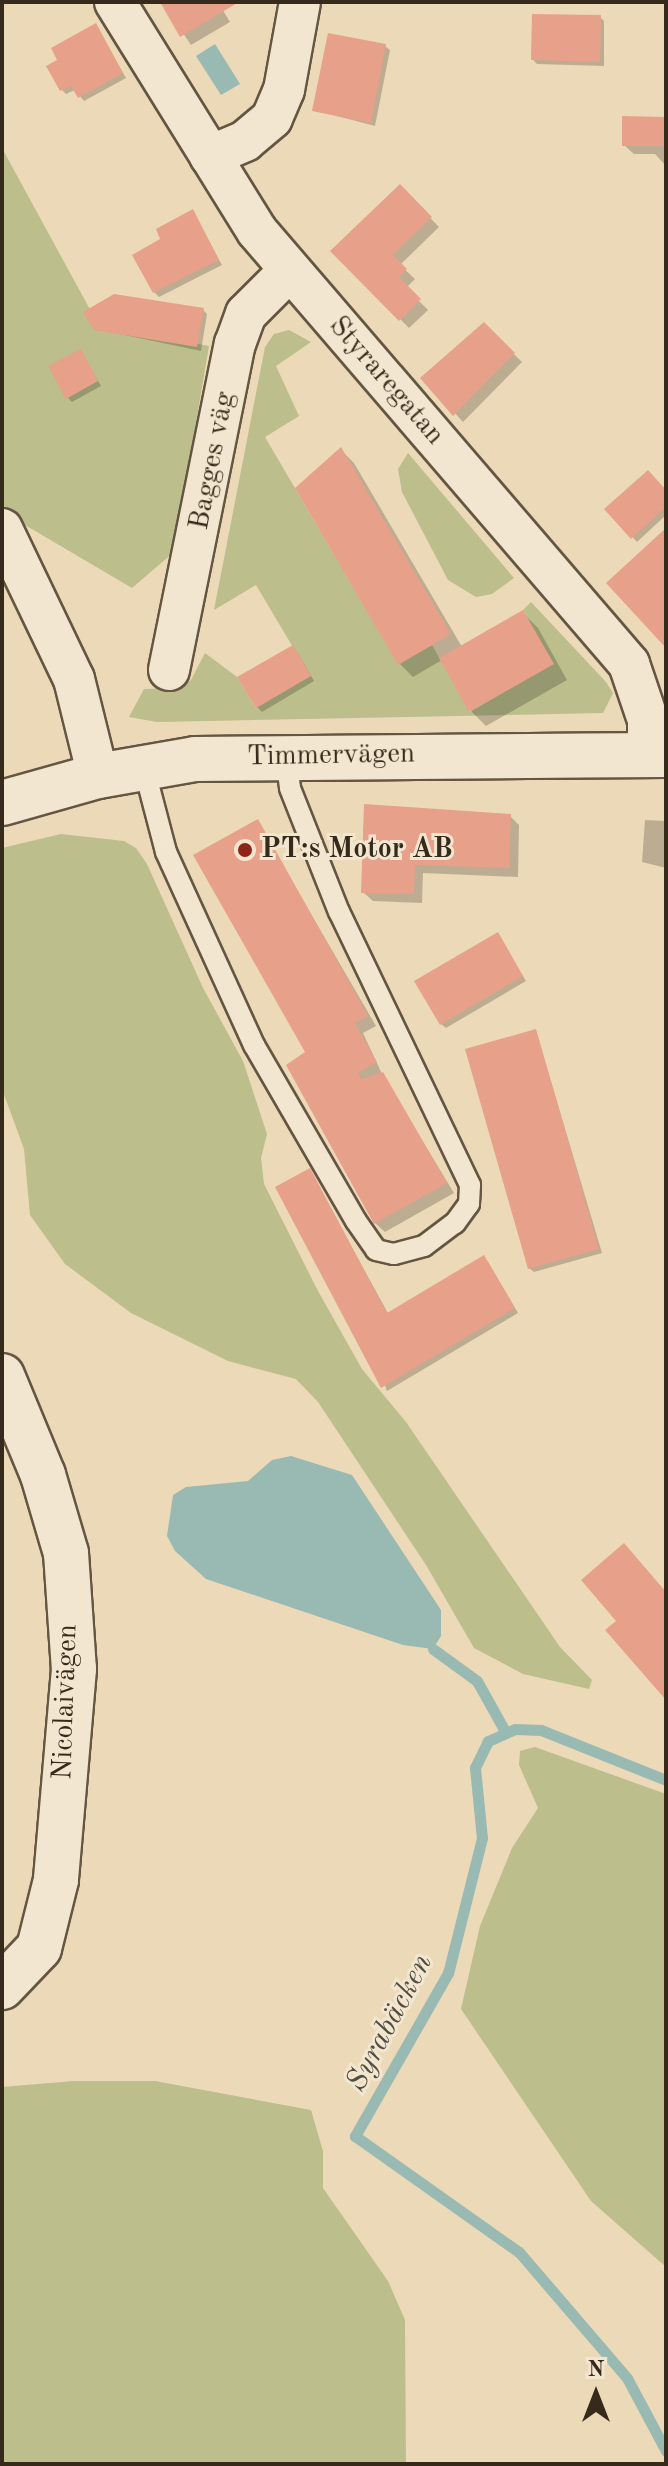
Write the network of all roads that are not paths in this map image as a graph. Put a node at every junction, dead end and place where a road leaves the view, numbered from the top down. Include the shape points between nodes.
1 (115, 2) edge
2 (300, 2) edge
3 (210, 156) junction
4 (290, 270) junction
5 (2, 529) edge
6 (169, 670) dead end
7 (286, 755) junction
8 (657, 755) edge
9 (144, 768) junction
10 (98, 776) junction
11 (2, 803) edge
12 (2, 1376) edge
13 (2, 1987) edge

1 - 3 street, Styraregatan
2 - 3 street via 284,90 272,118 245,141
3 - 4 street, Styraregatan via 257,231
4 - 6 street, Bagges väg via 246,314 235,344
4 - 8 street, Styraregatan via 629,664
5 - 10 street via 74,679
7 - 8 street, Timmervägen
7 - 9 street, Timmervägen via 195,759
7 - 9 lane via 290,788 339,912 470,1185 469,1204 455,1223 424,1246 394,1254 376,1250 356,1221 254,1045 166,852
9 - 10 street, Timmervägen
10 - 11 street, Timmervägen
12 - 13 street, Nicolaivägen via 43,1475 66,1553 74,1669 57,1865 40,1941

